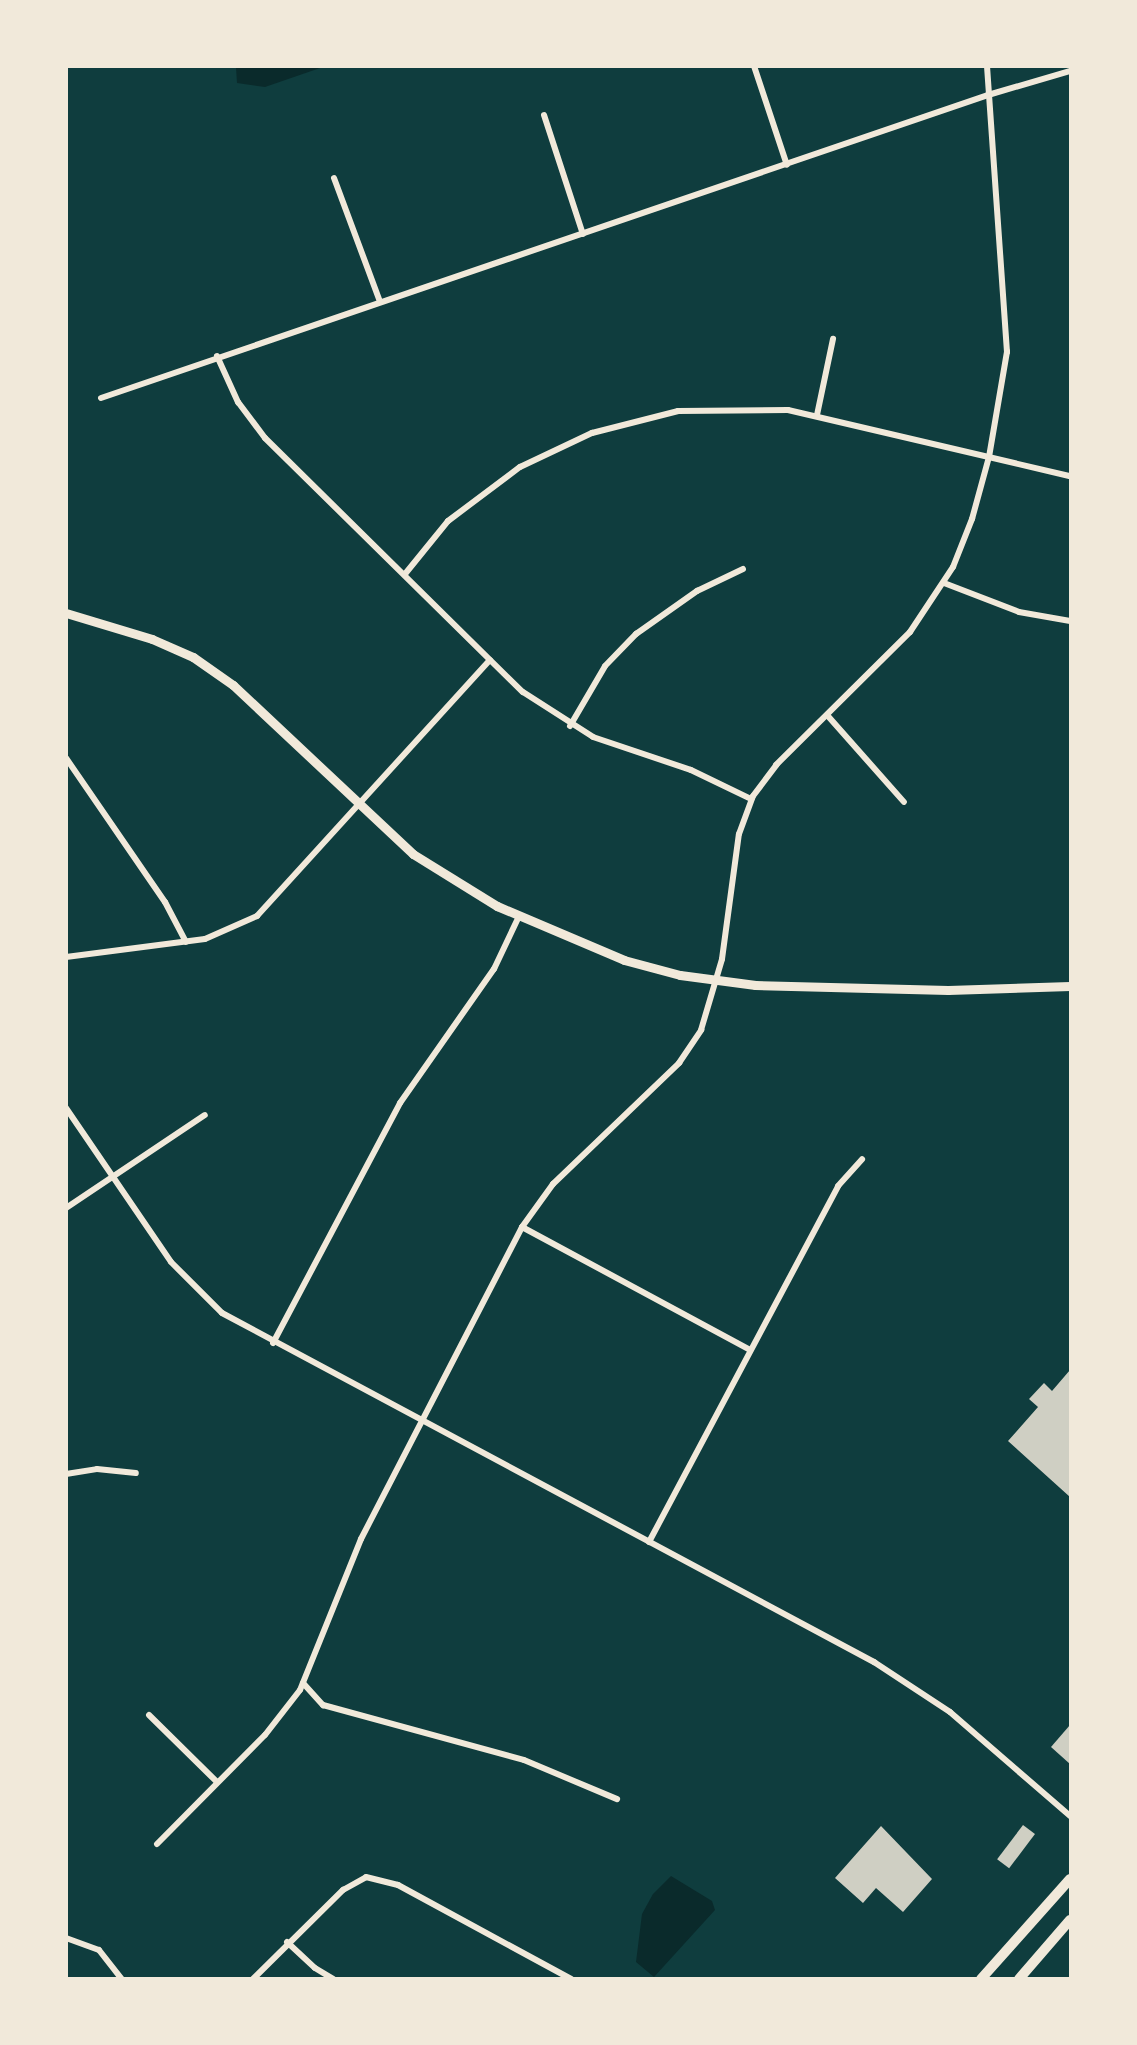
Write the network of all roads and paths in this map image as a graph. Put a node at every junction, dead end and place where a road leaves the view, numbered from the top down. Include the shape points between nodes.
1 (754, 66) edge
2 (986, 66) edge
3 (1070, 71) edge
4 (988, 95) junction
5 (544, 115) dead end
6 (787, 165) junction
7 (334, 178) dead end
8 (583, 234) junction
9 (380, 302) junction
10 (832, 339) dead end
11 (217, 356) junction
12 (101, 398) dead end
13 (817, 415) junction
14 (989, 457) junction
15 (1070, 476) edge
16 (743, 569) dead end
17 (405, 575) junction
18 (944, 583) junction
19 (66, 613) edge
20 (1070, 621) edge
21 (490, 660) junction
22 (827, 715) junction
23 (570, 726) junction
24 (66, 758) edge
25 (751, 799) junction
26 (904, 802) dead end
27 (356, 805) junction
28 (519, 916) junction
29 (186, 942) junction
30 (66, 957) edge
31 (718, 981) junction
32 (1070, 986) edge
33 (66, 1108) edge
34 (205, 1115) dead end
35 (862, 1159) dead end
36 (113, 1177) junction
37 (66, 1208) edge
38 (522, 1227) junction
39 (273, 1343) junction
40 (750, 1350) junction
41 (421, 1422) junction
42 (136, 1473) dead end
43 (66, 1474) edge
44 (649, 1542) junction
45 (303, 1683) junction
46 (149, 1716) dead end
47 (217, 1782) junction
48 (617, 1799) dead end
49 (1070, 1816) edge
50 (157, 1844) dead end
51 (1070, 1879) edge
52 (1070, 1920) edge
53 (66, 1938) edge
54 (288, 1942) junction
55 (122, 1979) edge
56 (253, 1979) edge
57 (333, 1979) edge
58 (571, 1979) edge
59 (981, 1979) edge
60 (1019, 1979) edge

1 - 6 street
2 - 4 street
3 - 4 street
4 - 6 street
4 - 14 street via 1007,352
5 - 8 street
6 - 8 street
7 - 9 street
8 - 9 street
9 - 11 street
10 - 13 street
11 - 12 street
11 - 17 street via 251,422
13 - 14 street
13 - 17 street via 766,408 703,409 653,415 592,433 520,467 472,500 425,544
14 - 15 street
14 - 18 street via 972,519
16 - 23 street via 697,591 636,634 605,666
17 - 21 street
18 - 20 street via 1019,612
18 - 22 street via 910,632
19 - 27 main road via 152,639 214,670
21 - 23 street via 523,692
21 - 27 street
22 - 25 street via 776,765
22 - 26 street
23 - 25 street via 691,771
24 - 29 street
25 - 31 street via 732,864
27 - 28 main road via 442,874
27 - 29 street via 257,916 222,935
28 - 31 main road via 624,960
28 - 39 street via 494,969 400,1103
29 - 30 street
31 - 32 main road via 948,990
31 - 38 street via 701,1030 679,1063 554,1184
33 - 36 street
34 - 36 street
35 - 40 street via 838,1186
36 - 37 street
36 - 39 street via 188,1282 222,1313
38 - 40 street
38 - 41 street
39 - 41 street
40 - 44 street
41 - 44 street
41 - 45 street via 361,1539
42 - 43 street via 97,1469
44 - 49 street via 917,1689
45 - 47 street via 280,1720
45 - 48 street via 323,1705 524,1760
46 - 47 street
47 - 50 street
51 - 59 highway
52 - 60 highway
53 - 55 street via 99,1950
54 - 56 street
54 - 57 street
54 - 58 street via 343,1890 366,1877 398,1885

